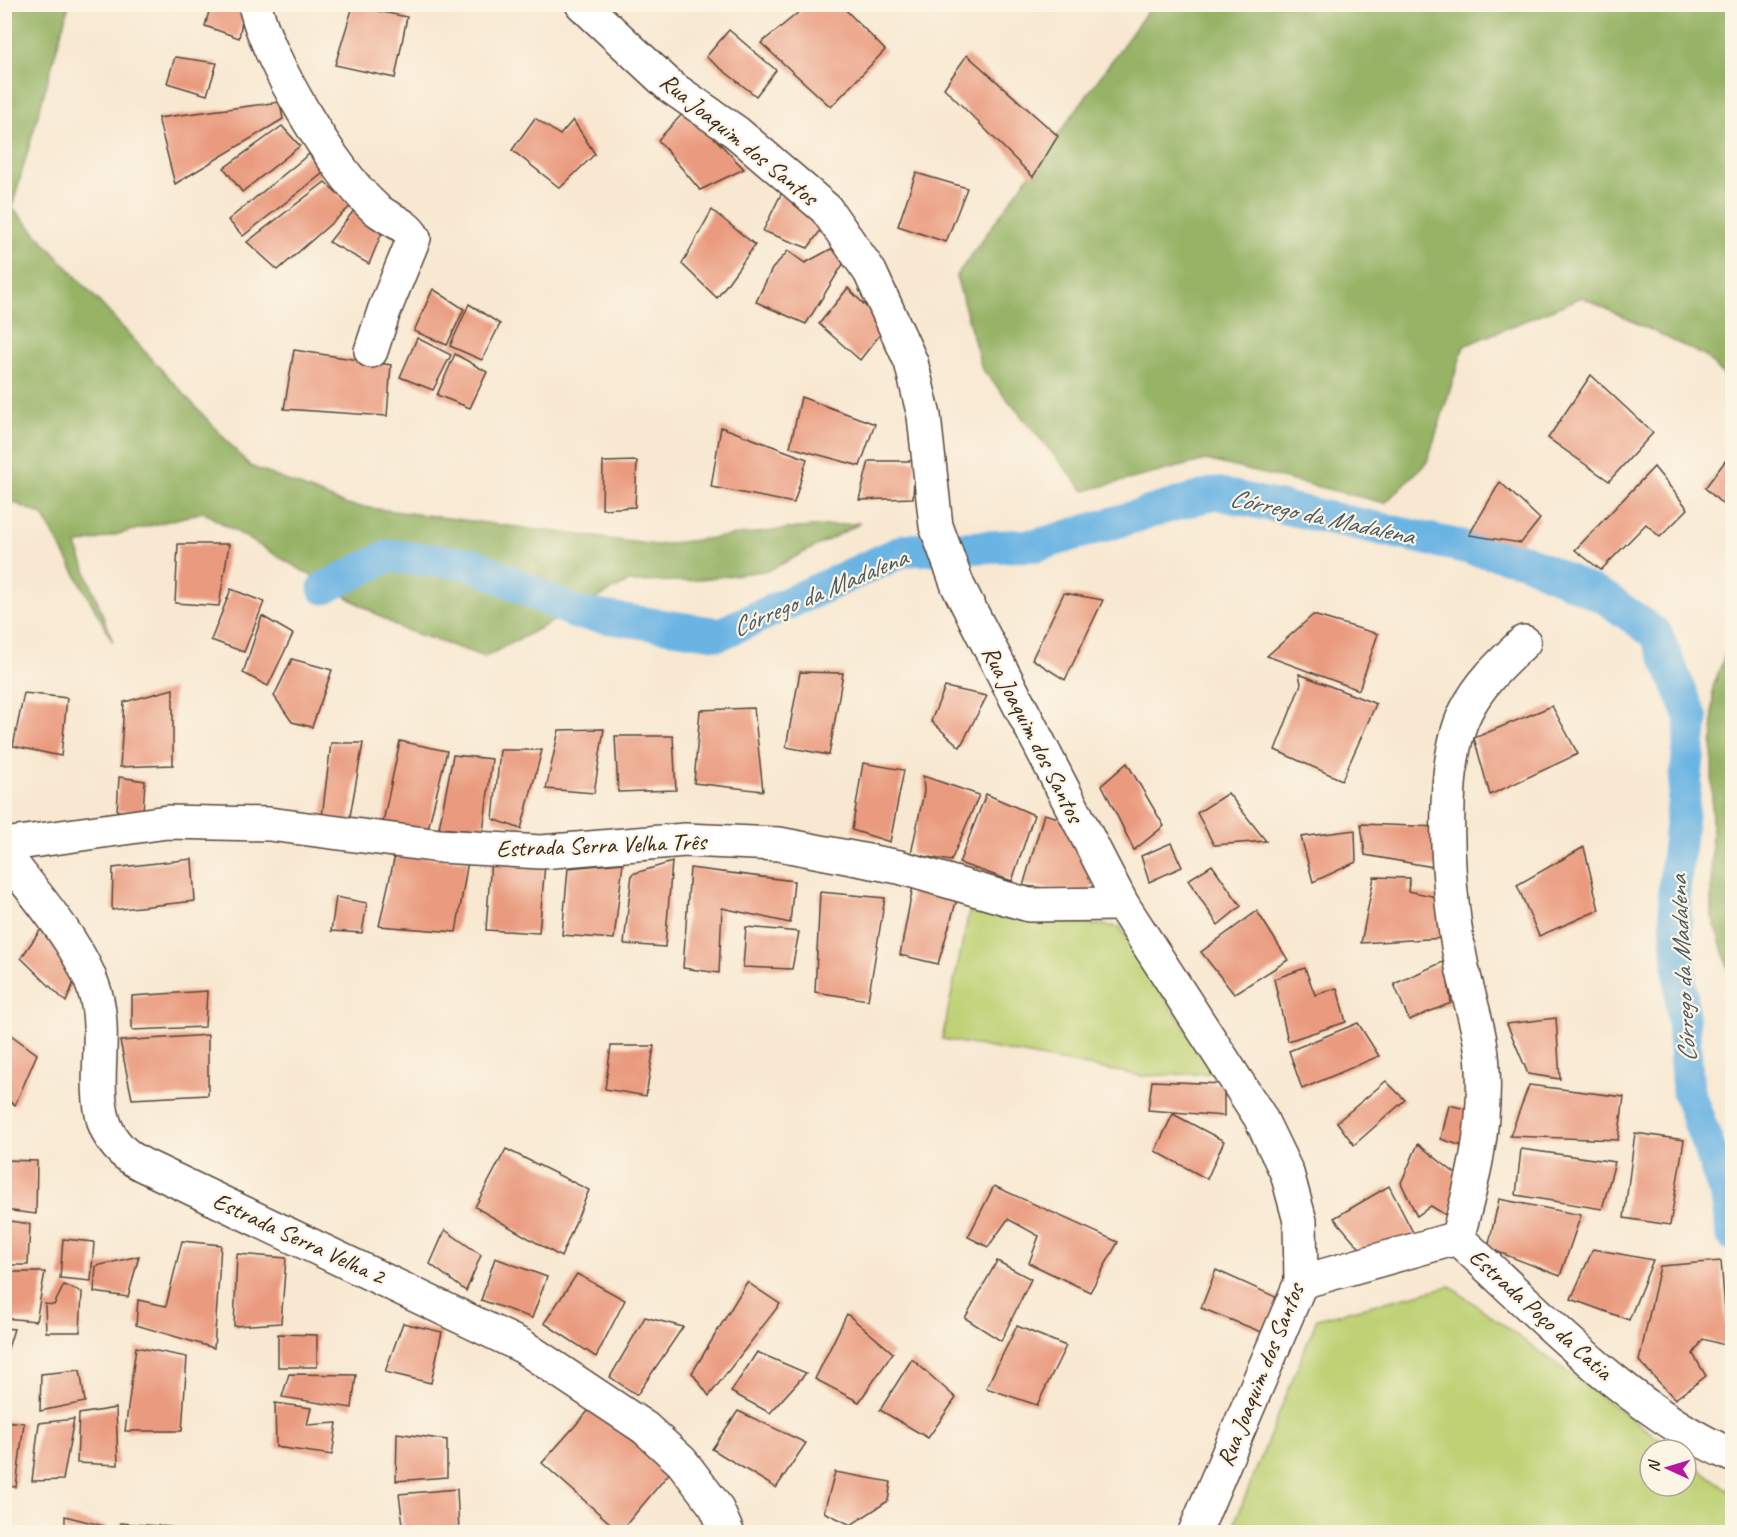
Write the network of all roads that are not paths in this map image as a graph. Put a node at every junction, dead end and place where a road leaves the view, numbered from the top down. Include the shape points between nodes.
1 (255, 4) edge
2 (582, 4) edge
3 (371, 351) dead end
4 (1524, 642) dead end
5 (4, 845) edge
6 (4, 853) edge
7 (1122, 904) junction
8 (1457, 1238) junction
9 (1301, 1282) junction
10 (1732, 1455) edge
11 (727, 1533) edge
12 (1195, 1533) edge

1 - 3 street via 259,23 294,91 340,168 376,209 409,229 414,238
2 - 7 street, Rua Joaquim dos Santos via 671,87 736,132 826,209 870,272 911,362 924,416 936,526 958,586
4 - 8 street via 1488,676 1465,712 1452,749 1447,813 1454,908 1483,1067 1483,1115 1476,1170
5 - 7 street, Estrada Serra Velha Três via 167,822 269,824 440,846 541,852 685,840 779,844 899,867 1029,905
6 - 11 street, Estrada Serra Velha 2 via 86,964 98,1012 102,1123 116,1146 130,1159 522,1346 645,1428 682,1462 716,1507
7 - 9 street, Rua Joaquim dos Santos via 1260,1117 1287,1173 1300,1221
8 - 9 street, Estrada Poço da Catia
8 - 10 street, Estrada Poço da Catia via 1617,1382 1673,1422
9 - 12 street, Rua Joaquim dos Santos

